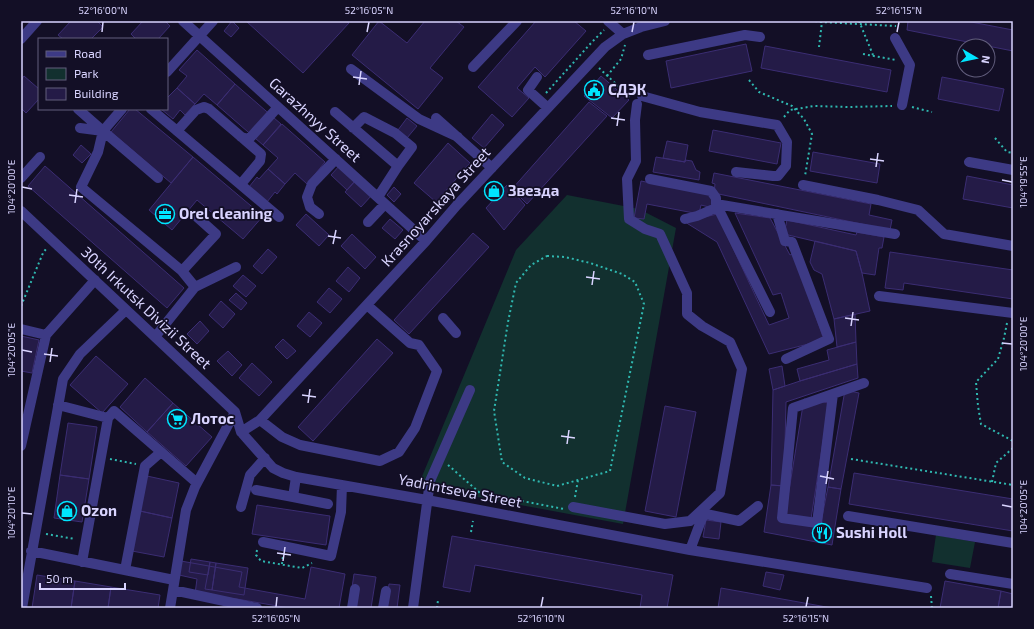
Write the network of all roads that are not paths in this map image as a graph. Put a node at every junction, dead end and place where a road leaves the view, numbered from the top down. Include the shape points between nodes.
1 (37, 21) edge
2 (183, 21) edge
3 (213, 21) edge
4 (517, 21) edge
5 (608, 21) edge
6 (665, 21) edge
7 (653, 22) edge
8 (200, 36) junction
9 (624, 37) junction
10 (760, 37) dead end
11 (895, 38) dead end
12 (21, 39) edge
13 (648, 56) dead end
14 (473, 67) dead end
15 (351, 69) dead end
16 (168, 71) edge
17 (537, 77) dead end
18 (902, 105) road end
19 (278, 107) junction
20 (548, 108) junction
21 (79, 110) edge
22 (121, 110) edge
23 (152, 110) edge
24 (335, 112) dead end
25 (436, 118) dead end
26 (80, 128) dead end
27 (353, 128) junction
28 (103, 131) junction
29 (177, 131) junction
30 (241, 137) junction
31 (458, 137) junction
32 (40, 157) dead end
33 (336, 159) junction
34 (969, 162) dead end
35 (398, 166) junction
36 (492, 168) junction
37 (1013, 170) edge
38 (736, 172) dead end
39 (21, 178) edge
40 (158, 178) dead end
41 (650, 179) dead end
42 (240, 184) junction
43 (803, 185) road end
44 (381, 201) junction
45 (717, 206) junction
46 (21, 211) edge
47 (319, 214) dead end
48 (777, 214) junction
49 (197, 217) dead end
50 (279, 217) dead end
51 (685, 219) dead end
52 (368, 222) dead end
53 (894, 234) dead end
54 (426, 241) junction
55 (1013, 246) edge
56 (236, 267) dead end
57 (182, 271) junction
58 (95, 280) junction
59 (196, 287) junction
60 (879, 296) dead end
61 (367, 305) junction
62 (126, 310) junction
63 (770, 312) dead end
64 (1011, 312) edge
65 (443, 318) dead end
66 (21, 329) edge
67 (456, 333) dead end
68 (46, 335) junction
69 (155, 337) junction
70 (786, 359) dead end
71 (864, 383) dead end
72 (470, 390) dead end
73 (833, 394) junction
74 (58, 405) junction
75 (235, 412) junction
76 (108, 418) junction
77 (260, 420) junction
78 (241, 432) junction
79 (21, 446) edge
80 (161, 452) junction
81 (265, 458) junction
82 (296, 477) junction
83 (197, 483) junction
84 (342, 485) junction
85 (256, 490) dead end
86 (293, 496) junction
87 (427, 500) junction
88 (328, 504) dead end
89 (758, 506) dead end
90 (241, 507) dead end
91 (573, 507) road end
92 (848, 516) dead end
93 (262, 542) road end
94 (1013, 544) edge
95 (690, 550) junction
96 (31, 551) junction
97 (82, 562) junction
98 (125, 570) junction
99 (950, 574) dead end
100 (1013, 584) edge
101 (173, 585) junction
102 (927, 588) dead end
103 (355, 589) dead end
104 (386, 591) dead end
105 (210, 603) edge
106 (251, 607) edge
107 (22, 608) edge
108 (170, 608) edge
109 (352, 608) edge
110 (384, 608) edge
111 (413, 608) edge

1 - 12 street
2 - 8 street, Garazhnyy Street
3 - 8 street
4 - 14 street
5 - 9 street
6 - 7 street, Krasnoyarskaya Street
7 - 9 street, Krasnoyarskaya Street
8 - 16 street
8 - 19 street, Garazhnyy Street
9 - 20 street, Krasnoyarskaya Street via 605,47
10 - 13 street via 745,35
11 - 18 street via 910,65
15 - 31 street via 420,119
17 - 20 street via 528,90
19 - 30 street via 249,139
19 - 33 street, Garazhnyy Street
20 - 36 street, Krasnoyarskaya Street
21 - 28 street
22 - 28 street
23 - 29 street
24 - 27 street
25 - 31 street
26 - 28 street
27 - 35 street
27 - 35 street via 364,117 395,133 412,147
28 - 40 street
28 - 57 street via 98,152 81,187
29 - 30 street via 196,110 204,107
29 - 42 street
30 - 42 street via 261,154 260,161
31 - 36 street
32 - 39 street
33 - 44 street, Garazhnyy Street
33 - 47 street via 312,184 307,197 310,207
34 - 37 street
35 - 44 street
36 - 54 street, Krasnoyarskaya Street
38 - 91 street via 778,176 786,166 787,142 777,126 639,102 635,120 636,161 627,179 629,219 645,229 660,234 687,293 687,314 730,342 742,369 720,493 690,521 665,524
41 - 45 street via 711,192 716,198
42 - 50 street
43 - 55 street via 918,210 944,234
44 - 52 street
44 - 54 street, Garazhnyy Street
45 - 48 street
45 - 51 street
45 - 63 street
46 - 58 street, 30th Irkutsk Divizii Street
48 - 53 street
48 - 70 street via 785,241 792,242 829,340
49 - 57 street via 216,234
54 - 61 street, Krasnoyarskaya Street
56 - 59 street
57 - 59 street
58 - 62 street, 30th Irkutsk Divizii Street
58 - 68 street
59 - 69 street
60 - 64 street
61 - 77 street, Krasnoyarskaya Street
61 - 77 street via 410,343 419,345 437,371 415,428 399,452 380,461 300,445 282,437
62 - 69 street, 30th Irkutsk Divizii Street
62 - 74 street via 80,354 63,379
65 - 67 street
66 - 68 street
68 - 79 street
69 - 75 street, 30th Irkutsk Divizii Street
71 - 73 street
72 - 87 street via 430,481
73 - 73 street via 792,408 782,518 817,523
74 - 76 street
74 - 96 street
75 - 78 street
75 - 83 street
76 - 80 street via 114,411
76 - 97 street
77 - 78 street, Krasnoyarskaya Street
78 - 81 street, Yadrintseva Street
80 - 83 street
80 - 98 street via 144,466
81 - 82 street, Yadrintseva Street via 273,468
81 - 90 street via 250,475
82 - 84 street, Yadrintseva Street
82 - 86 street
83 - 101 street via 186,510
84 - 87 street, Yadrintseva Street
84 - 93 street via 341,512 331,556
85 - 86 street
86 - 88 street
87 - 95 street, Yadrintseva Street
87 - 111 street
89 - 95 street via 739,521 706,514 702,518
92 - 94 street
95 - 102 street, Yadrintseva Street
96 - 97 street
96 - 107 street
97 - 98 street
98 - 101 street
99 - 100 street
101 - 105 street
101 - 108 street
103 - 109 street
104 - 110 street
105 - 106 street

